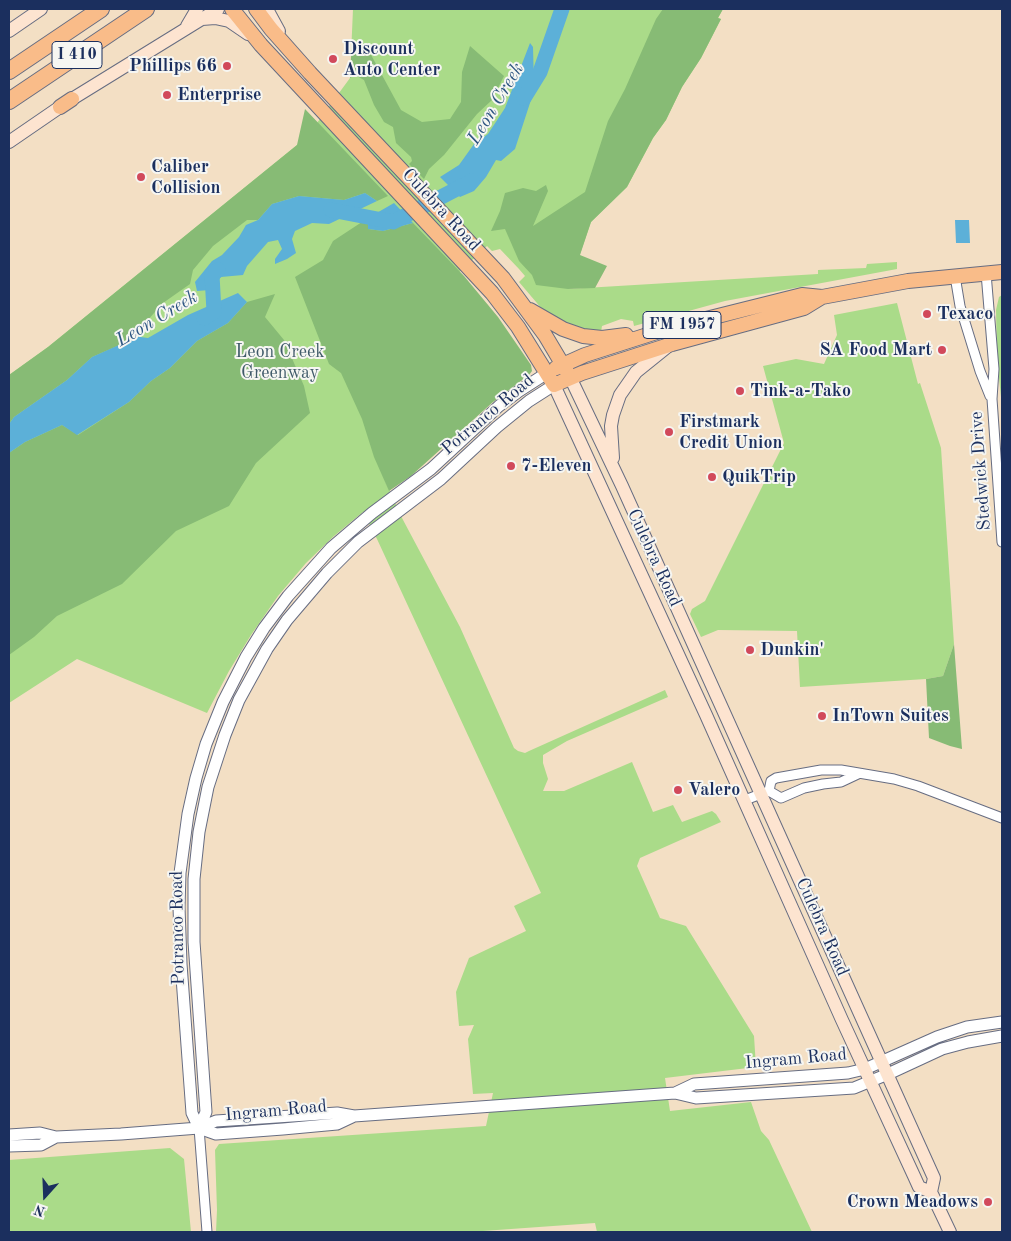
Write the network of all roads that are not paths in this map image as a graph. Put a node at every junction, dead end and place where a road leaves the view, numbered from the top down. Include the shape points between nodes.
1 (41, 9) edge
2 (101, 9) edge
3 (146, 9) edge
4 (218, 9) edge
5 (232, 9) edge
6 (256, 9) edge
7 (267, 9) edge
8 (200, 14) edge
9 (9, 31) edge
10 (255, 39) junction
11 (289, 48) junction
12 (9, 71) edge
13 (72, 99) joint
14 (9, 101) edge
15 (60, 107) joint
16 (9, 142) edge
17 (1002, 272) edge
18 (986, 273) junction
19 (955, 276) junction
20 (822, 297) junction
21 (524, 306) junction
22 (666, 329) junction
23 (672, 344) junction
24 (563, 365) junction
25 (570, 377) junction
26 (550, 379) junction
27 (992, 399) junction
28 (613, 468) junction
29 (999, 470) edge
30 (349, 532) junction
31 (358, 542) junction
32 (1002, 542) edge
33 (246, 657) junction
34 (258, 664) junction
35 (858, 774) junction
36 (765, 793) junction
37 (745, 800) junction
38 (1002, 818) edge
39 (181, 964) junction
40 (196, 964) junction
41 (1002, 1022) edge
42 (1002, 1036) edge
43 (882, 1062) junction
44 (864, 1069) junction
45 (888, 1074) junction
46 (870, 1082) junction
47 (675, 1094) junction
48 (199, 1128) junction
49 (9, 1135) edge
50 (56, 1137) junction
51 (9, 1146) edge
52 (931, 1192) junction
53 (207, 1232) edge
54 (950, 1232) edge

1 - 9 main road
2 - 12 highway, I 410
3 - 14 highway, I 410
4 - 8 main road
5 - 10 main road, Culebra Road
6 - 11 main road, Culebra Road
7 - 11 main road
8 - 10 main road via 229,21
8 - 13 main road via 184,30
10 - 26 main road, Culebra Road via 471,270 510,316
11 - 21 main road, Culebra Road via 484,257
13 - 15 main road
15 - 16 main road
17 - 18 main road, FM 1957
18 - 19 main road, FM 1957
18 - 27 street, Stedwick Drive via 994,369
19 - 20 main road, FM 1957
19 - 27 street, Stedwick Drive via 960,306
20 - 22 main road, Potranco Road / FM 1957 via 802,295
20 - 23 main road, Potranco Road / FM 1957 via 804,308
21 - 22 main road via 552,324 582,336 607,338 647,329
21 - 24 main road, Culebra Road
22 - 24 main road, Potranco Road / FM 1957
23 - 25 main road, Potranco Road / FM 1957
23 - 28 main road via 636,372 620,395 611,426
24 - 25 main road, Culebra Road
24 - 26 main road, Potranco Road / FM 1957
25 - 26 main road, Potranco Road / FM 1957
25 - 28 main road, Culebra Road
26 - 30 street, Potranco Road via 519,391 499,406 431,468
26 - 31 street, Potranco Road via 441,479
26 - 37 main road, Culebra Road
27 - 29 street, Stedwick Drive
28 - 36 main road, Culebra Road
29 - 32 street, Stedwick Drive
30 - 31 street
30 - 33 street, Potranco Road via 288,596
31 - 34 street, Potranco Road via 300,604
33 - 34 street
33 - 39 street, Potranco Road via 210,732 189,807 180,873
34 - 40 street, Potranco Road via 227,729 205,800 194,879
35 - 36 street via 841,782 804,788 781,798
35 - 36 street via 821,770 776,778
35 - 38 street via 918,786
36 - 37 street
36 - 43 main road, Culebra Road
37 - 44 main road, Culebra Road
39 - 40 street
39 - 48 street, Potranco Road via 192,1113
40 - 48 street, Potranco Road via 206,1112
41 - 43 street, Ingram Road via 967,1027
42 - 45 street, Ingram Road via 942,1049
43 - 44 street, Ingram Road
43 - 45 main road, Culebra Road
44 - 46 main road, Culebra Road
44 - 47 street, Ingram Road via 848,1073 694,1084
45 - 46 street, Ingram Road
45 - 52 main road, Culebra Road via 934,1178
46 - 47 street, Ingram Road via 854,1088 696,1098
46 - 52 main road, Culebra Road via 919,1186
47 - 48 street, Ingram Road via 354,1116 337,1113 216,1121
48 - 50 street, Ingram Road
48 - 53 street
49 - 50 street, Ingram Road via 40,1133
50 - 51 street, Ingram Road via 41,1145
52 - 54 main road, Culebra Road

